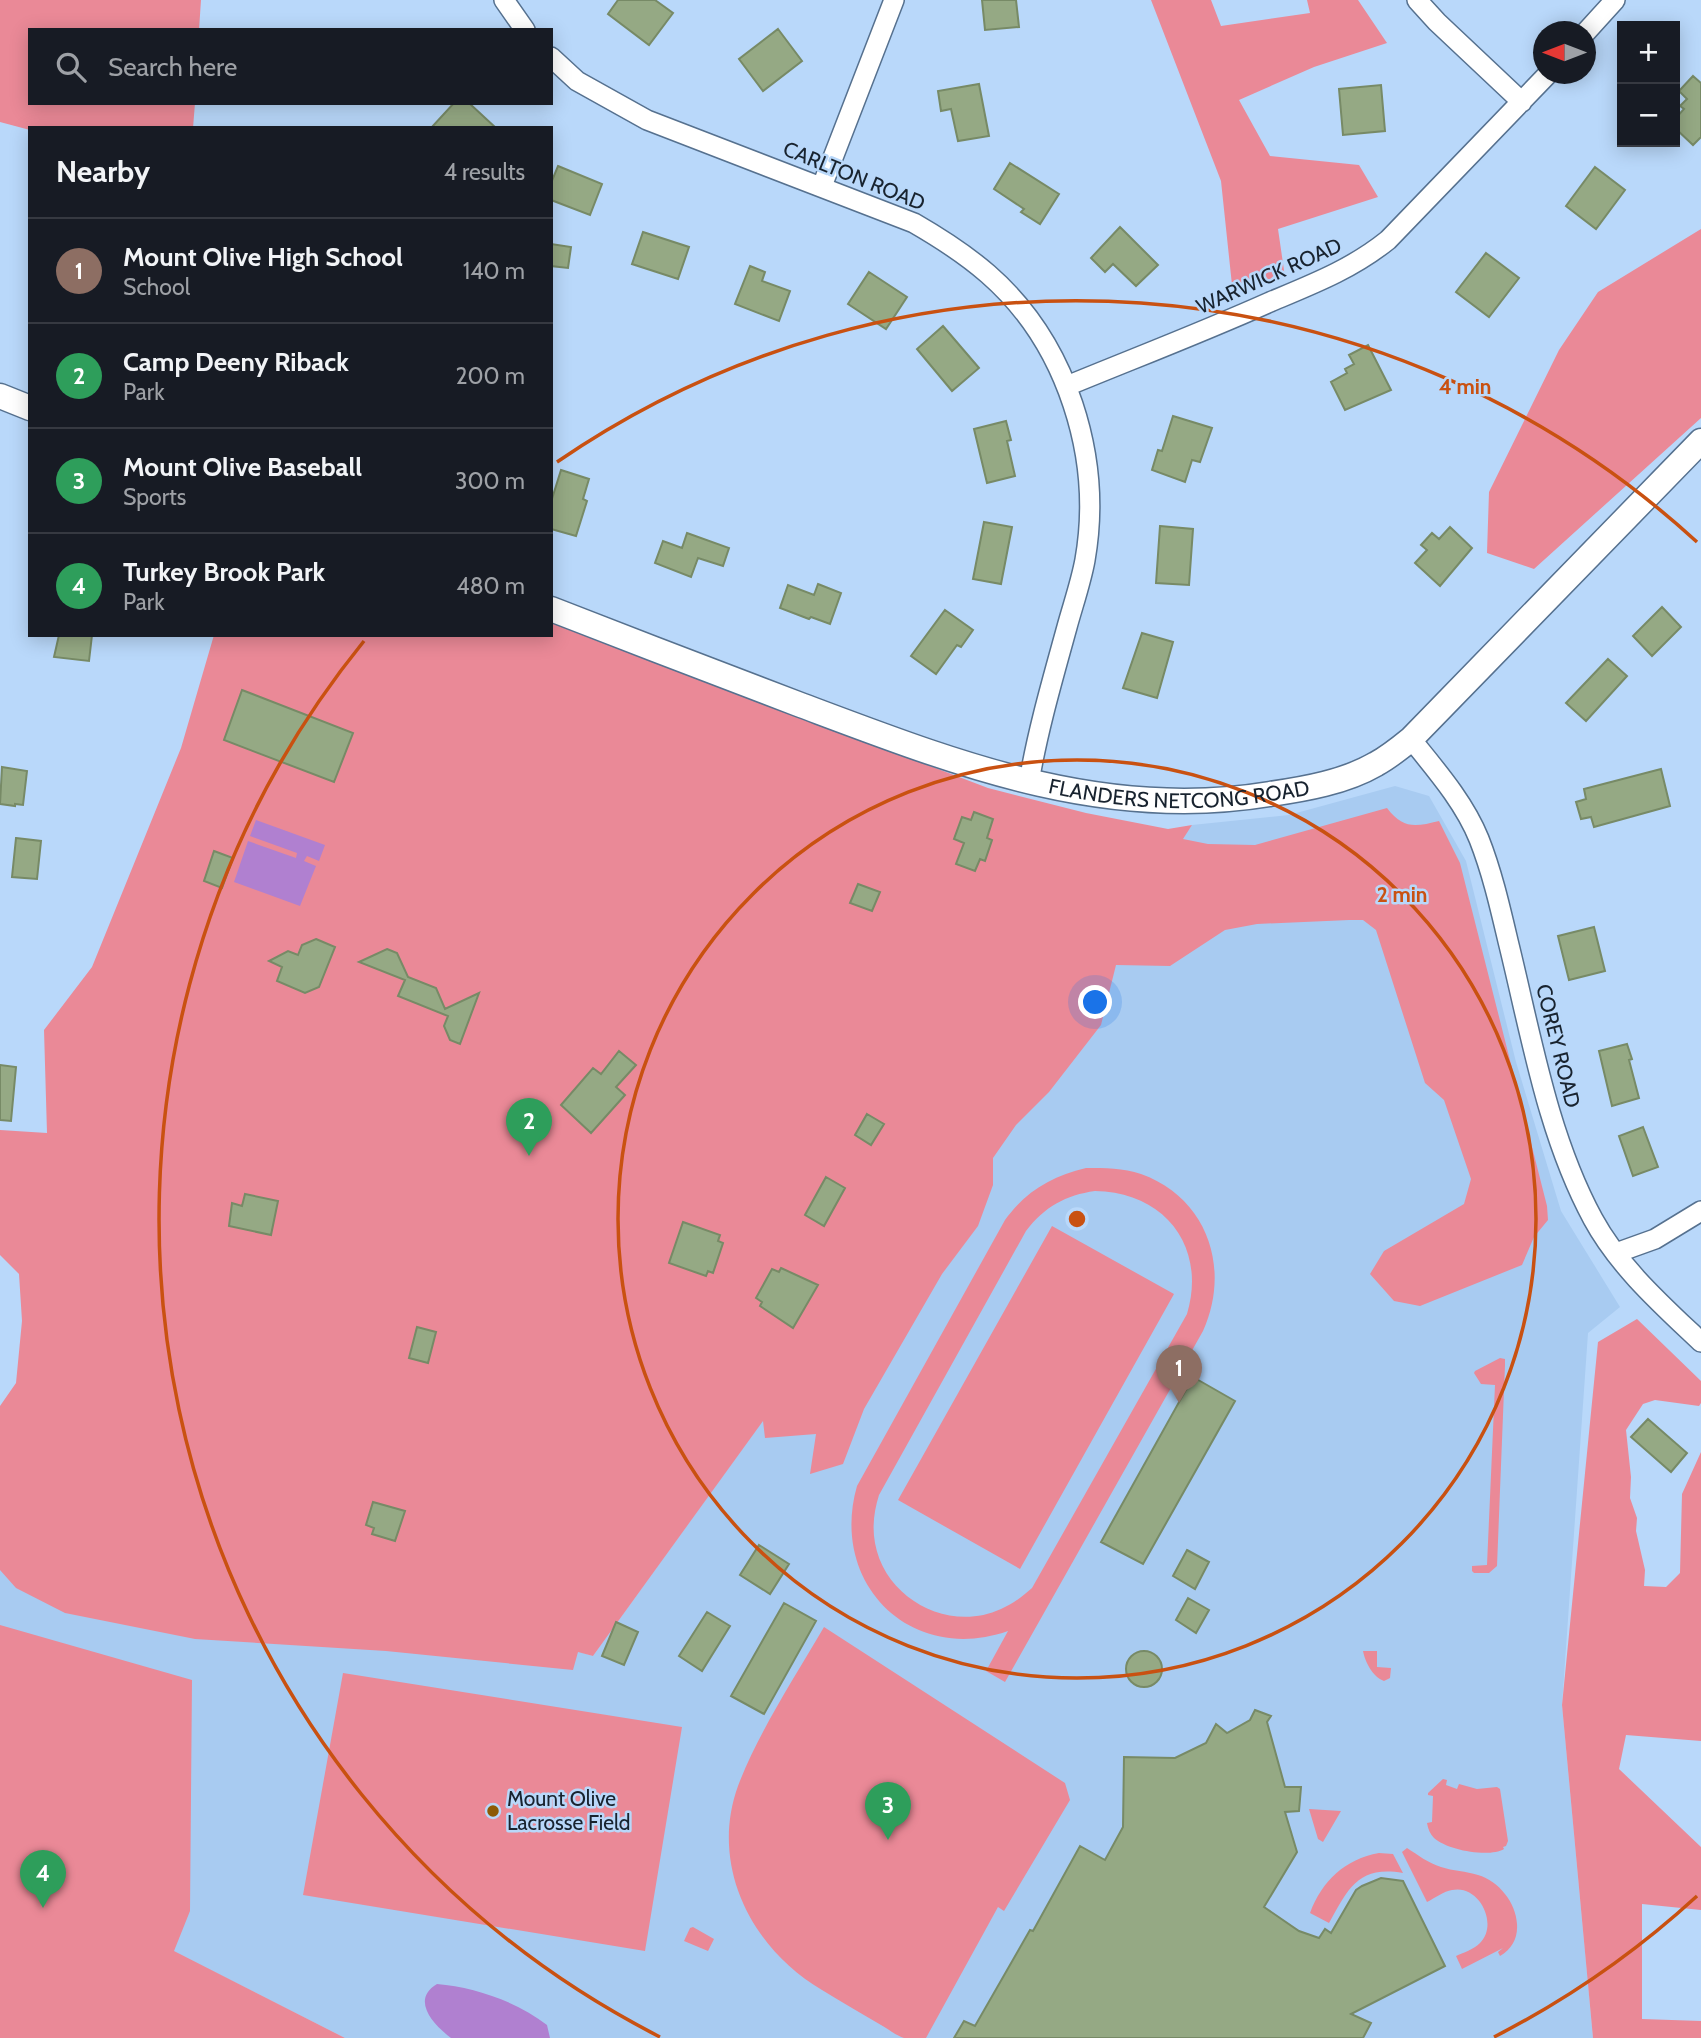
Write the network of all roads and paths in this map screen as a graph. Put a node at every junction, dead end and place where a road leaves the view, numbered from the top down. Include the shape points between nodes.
1 (504, 0) edge
2 (894, 0) edge
3 (1417, 0) edge
4 (1615, 0) edge
5 (1596, 21) edge
6 (524, 28) edge
7 (553, 59) edge
8 (1539, 84) edge
9 (1522, 102) junction
10 (822, 186) junction
11 (1067, 386) junction
12 (1, 400) edge
13 (28, 407) edge
14 (1701, 441) edge
15 (553, 610) edge
16 (1411, 739) junction
17 (1029, 782) junction
18 (1701, 1211) edge
19 (1616, 1254) junction
20 (1701, 1342) edge

1 - 6 street
2 - 10 street
3 - 9 street
4 - 5 street
7 - 10 street, CARLTON ROAD via 577,81 647,120
8 - 9 street, WARWICK ROAD
9 - 11 street, WARWICK ROAD via 1388,240 1351,267
10 - 11 street, CARLTON ROAD via 914,223 990,275 1034,326
11 - 17 street, CARLTON ROAD via 1088,471 1088,533 1085,561 1038,732
12 - 13 main road
14 - 16 main road, FLANDERS NETCONG ROAD
15 - 17 main road, FLANDERS NETCONG ROAD via 825,714
16 - 17 main road, FLANDERS NETCONG ROAD via 1358,772 1304,788 1243,798 1130,800
16 - 19 street, COREY ROAD via 1454,794 1479,839 1497,892 1557,1134 1594,1221
18 - 19 street via 1655,1239
19 - 20 street, COREY ROAD

